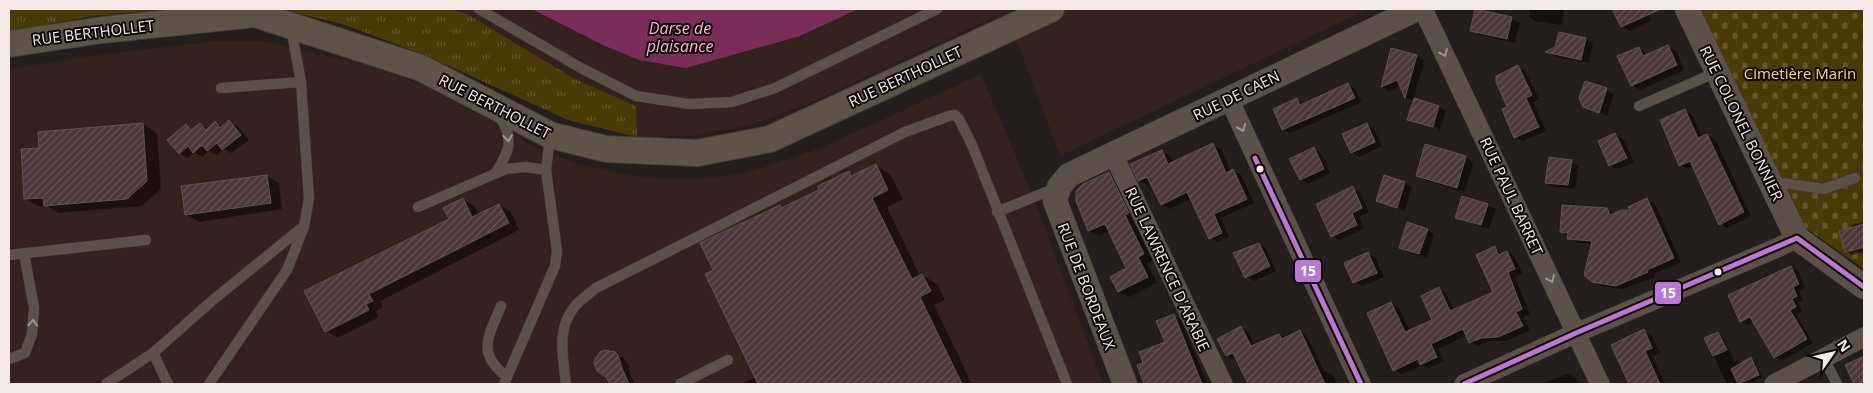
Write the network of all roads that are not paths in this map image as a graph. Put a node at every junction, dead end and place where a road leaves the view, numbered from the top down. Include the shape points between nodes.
1 (479, 9) edge
2 (937, 9) edge
3 (1051, 9) edge
4 (1417, 9) edge
5 (1423, 9) edge
6 (1686, 9) edge
7 (290, 25) junction
8 (9, 44) edge
9 (1717, 72) junction
10 (301, 82) junction
11 (221, 88) dead end
12 (1229, 98) junction
13 (492, 105) junction
14 (1639, 106) dead end
15 (550, 135) junction
16 (1113, 154) junction
17 (546, 170) junction
18 (496, 172) junction
19 (1855, 178) dead end
20 (1769, 181) junction
21 (1059, 187) junction
22 (418, 207) dead end
23 (997, 212) junction
24 (304, 226) junction
25 (1797, 238) junction
26 (146, 240) dead end
27 (24, 253) junction
28 (9, 255) edge
29 (1864, 287) edge
30 (501, 306) dead end
31 (1576, 332) junction
32 (1864, 337) edge
33 (153, 353) junction
34 (9, 359) edge
35 (1824, 359) junction
36 (728, 360) dead end
37 (506, 381) edge
38 (106, 384) edge
39 (168, 384) edge
40 (209, 384) edge
41 (566, 384) edge
42 (680, 384) edge
43 (1067, 384) edge
44 (1125, 384) edge
45 (1223, 384) edge
46 (1361, 384) edge
47 (1464, 384) edge
48 (1600, 384) edge
49 (1774, 384) edge
50 (1837, 384) edge

1 - 2 lane via 636,96 689,104 732,102 775,88
3 - 15 main road, RUE BERTHOLLET via 770,139 697,153 606,149
4 - 12 street, RUE DE CAEN
5 -> 31 street, RUE PAUL BARRET
6 - 9 street, RUE COLONEL BONNIER
7 - 8 main road, RUE BERTHOLLET via 255,14 102,30
7 - 10 lane
7 - 13 main road, RUE BERTHOLLET via 421,68
9 - 14 lane
9 - 20 street, RUE COLONEL BONNIER
10 - 11 lane
10 - 24 lane via 309,199
12 - 16 street, RUE DE CAEN
12 -> 46 street
13 - 15 main road, RUE BERTHOLLET
13 -> 18 lane via 507,128 510,145 506,159
15 - 17 lane
16 - 21 street, RUE DE CAEN via 1070,175
16 - 45 street, RUE LAWRENCE D'ARABIE
17 - 18 lane via 526,167
17 - 37 lane via 557,251 555,266
18 - 22 lane
19 - 20 lane via 1824,189
20 - 25 street, RUE COLONEL BONNIER
21 - 23 lane
21 - 44 street, RUE DE BORDEAUX via 1055,201
23 - 41 lane via 972,145 955,115 905,132 596,288 576,305 566,319 561,341
23 - 43 lane
24 - 33 lane
24 - 40 lane via 287,270
25 - 29 street
25 - 31 street
26 - 27 lane
27 - 28 lane
34 -> 27 lane via 25,353 32,334 34,308
30 - 37 lane via 486,343 489,359
31 - 47 street
31 - 48 street, RUE PAUL BARRET
32 - 35 street
33 - 38 lane
33 - 39 lane
35 - 49 street
35 - 50 lane
36 - 42 lane

